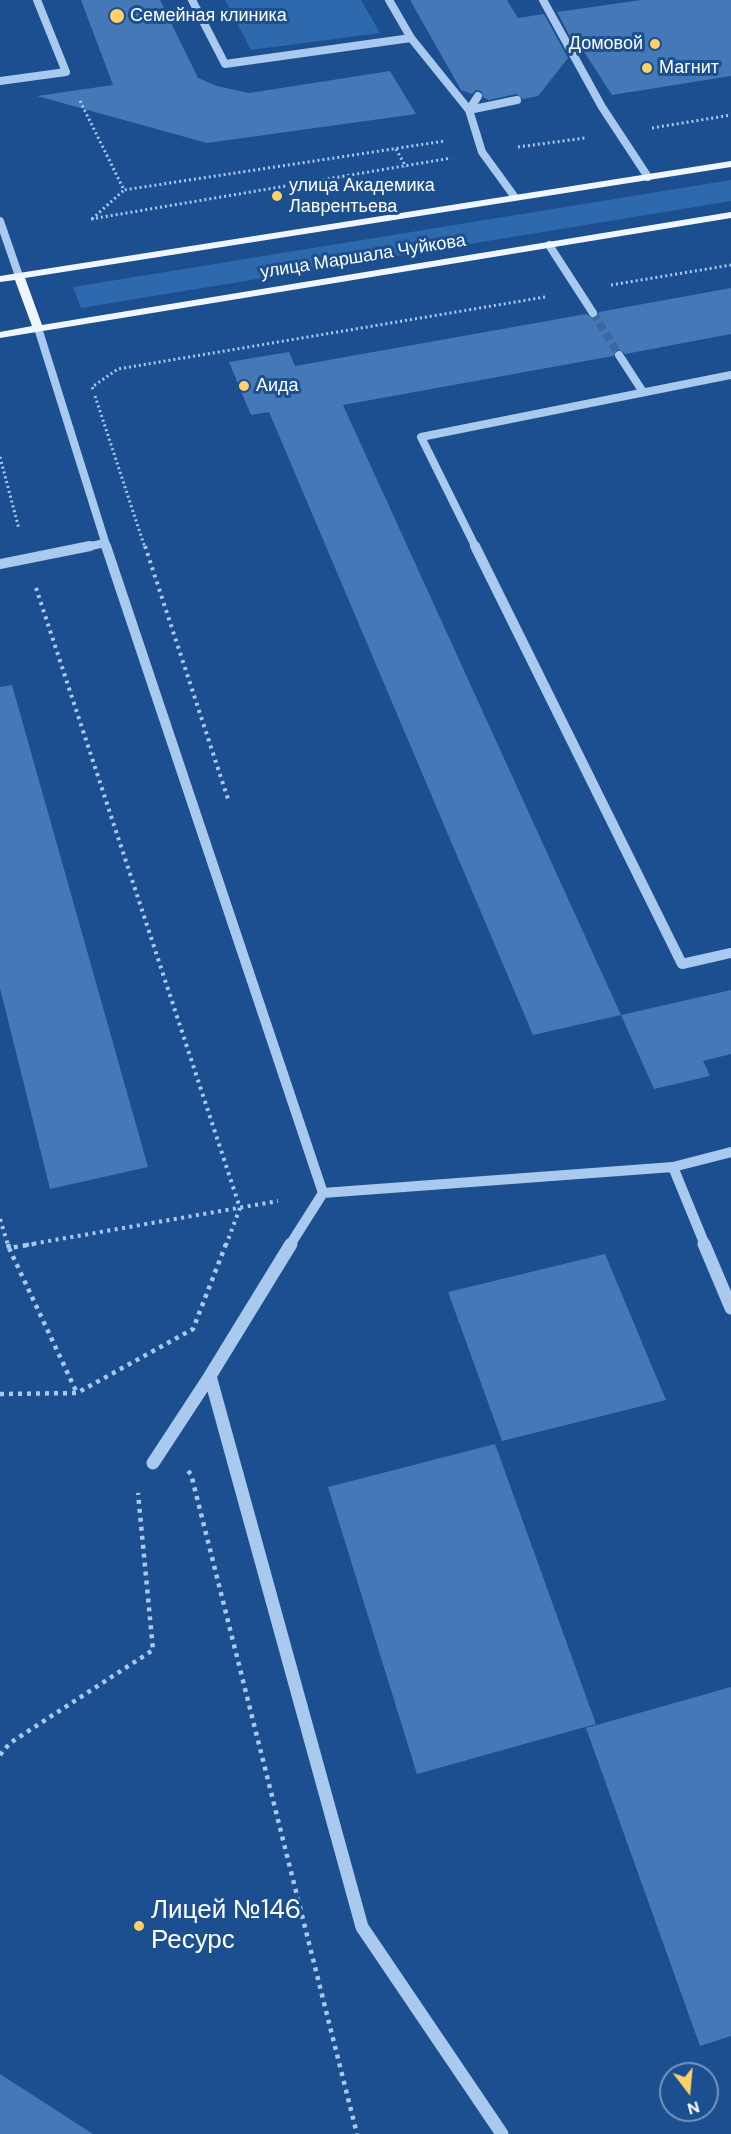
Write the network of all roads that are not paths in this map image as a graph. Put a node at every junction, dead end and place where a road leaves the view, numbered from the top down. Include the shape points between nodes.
1 (38, 0) edge
2 (192, 0) edge
3 (389, 0) edge
4 (543, 0) edge
5 (411, 38) junction
6 (0, 81) edge
7 (478, 96) dead end
8 (517, 99) dead end
9 (469, 110) junction
10 (731, 164) edge
11 (648, 177) junction
12 (514, 196) junction
13 (731, 215) edge
14 (0, 221) edge
15 (549, 244) junction
16 (19, 276) junction
17 (0, 279) edge
18 (593, 313) tunnel mouth
19 (38, 328) junction
20 (0, 334) edge
21 (619, 355) tunnel mouth
22 (731, 375) edge
23 (643, 393) junction
24 (105, 543) junction
25 (0, 564) edge
26 (731, 953) edge
27 (731, 1152) edge
28 (673, 1167) junction
29 (323, 1193) junction
30 (731, 1308) edge
31 (210, 1376) junction
32 (153, 1463) road end
33 (502, 2134) edge

1 - 6 street via 66,72
2 - 5 street via 225,64
3 - 5 street
4 - 11 street via 602,107
5 - 9 street
7 - 9 street
8 - 9 street
9 - 12 street via 482,152
10 - 11 main road, улица Маршала Чуйкова
11 - 12 main road, улица Маршала Чуйкова
12 - 16 main road, улица Маршала Чуйкова
13 - 15 main road, улица Маршала Чуйкова
14 - 16 street
15 - 18 street
15 - 19 main road, улица Маршала Чуйкова
16 - 17 main road, улица Маршала Чуйкова
16 - 19 main road
19 - 20 main road, улица Маршала Чуйкова
19 - 24 street
21 - 23 street
22 - 23 street
23 - 26 street via 421,437 682,964
24 - 25 street
24 - 29 street
27 - 28 street
28 - 29 street
28 - 30 street
29 - 31 street
31 - 32 street
31 - 33 street via 362,1927

